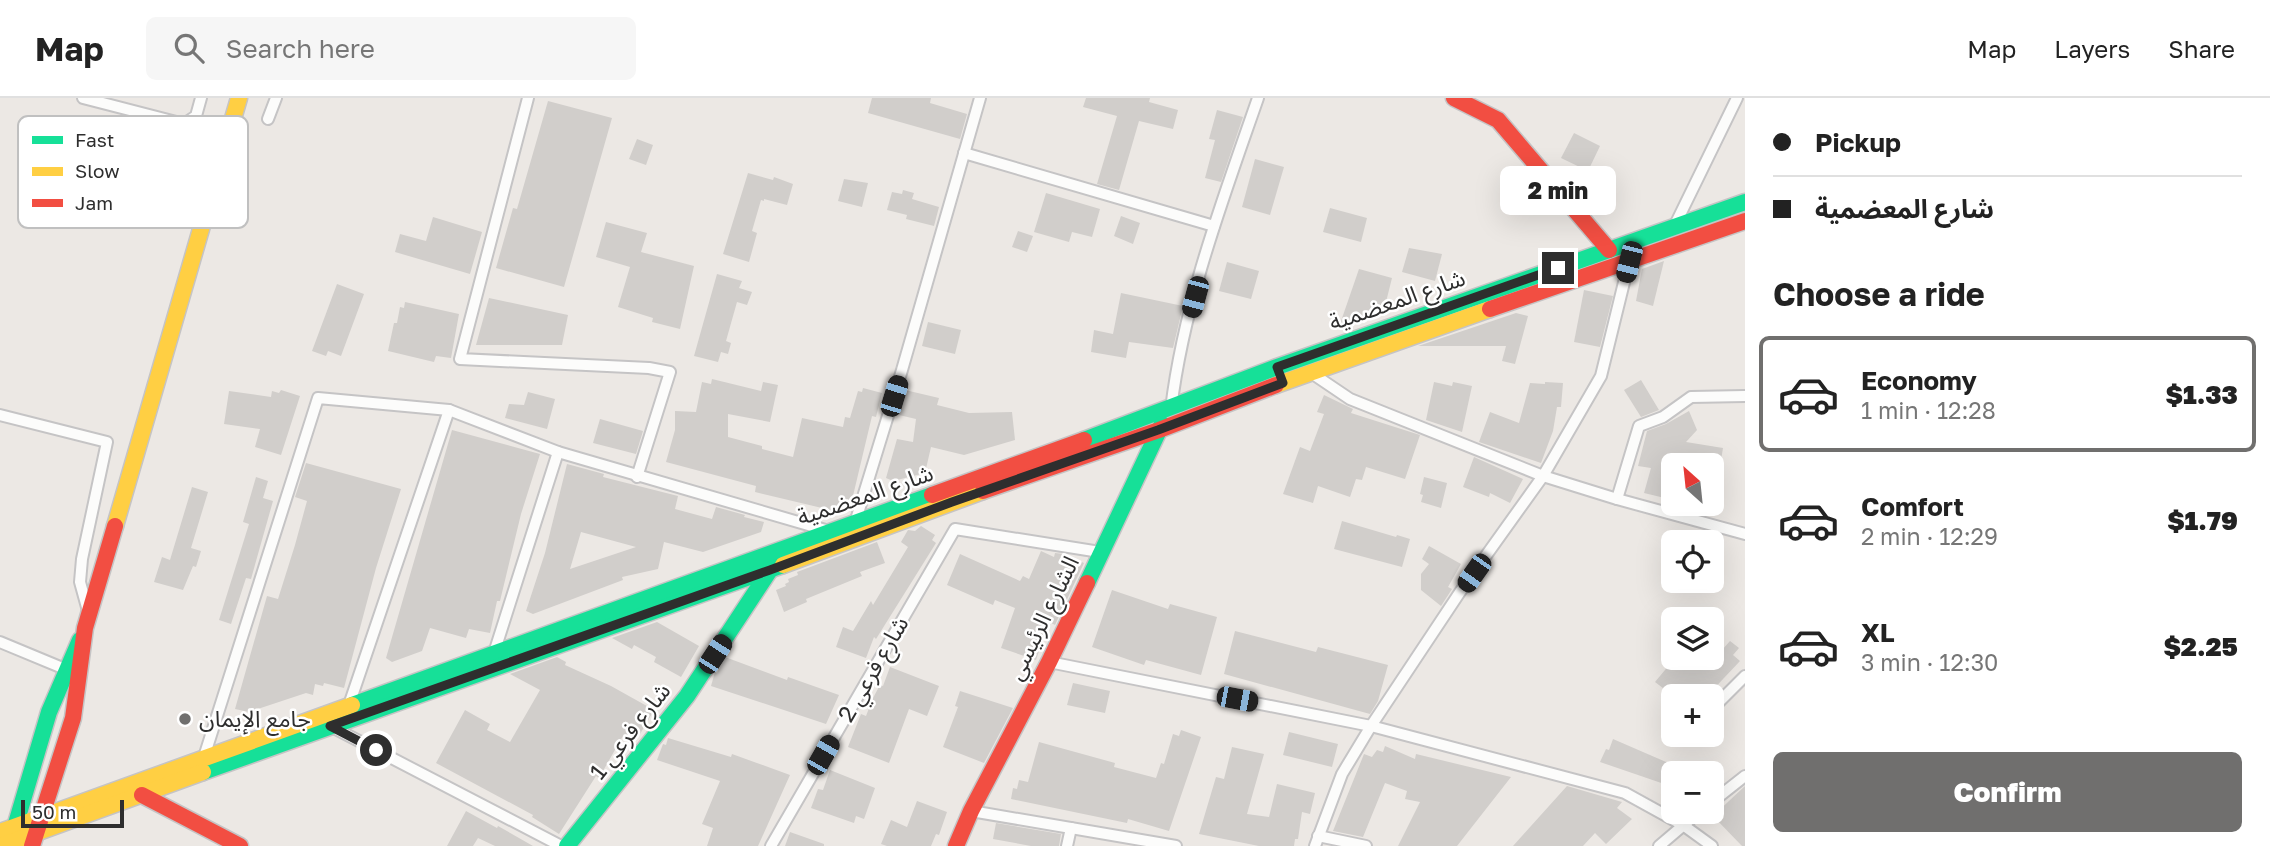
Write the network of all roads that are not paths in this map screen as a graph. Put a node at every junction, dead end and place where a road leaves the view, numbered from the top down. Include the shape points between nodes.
1 (83, 98) edge
2 (201, 98) edge
3 (239, 98) edge
4 (276, 98) edge
5 (528, 98) edge
6 (1258, 98) edge
7 (1454, 98) edge
8 (1737, 98) edge
9 (976, 99) edge
10 (153, 116) edge
11 (196, 116) edge
12 (234, 116) edge
13 (268, 119) dead end
14 (964, 153) junction
15 (1745, 202) edge
16 (1745, 221) edge
17 (1214, 226) junction
18 (1674, 227) junction
19 (201, 228) edge
20 (1609, 250) junction
21 (1629, 262) junction
22 (1277, 367) junction
23 (1310, 372) junction
24 (1283, 383) junction
25 (1745, 396) edge
26 (1171, 409) junction
27 (449, 410) junction
28 (0, 415) edge
29 (1158, 430) junction
30 (558, 452) junction
31 (1543, 476) junction
32 (637, 477) junction
33 (1617, 499) junction
34 (855, 523) junction
35 (829, 531) junction
36 (1745, 534) edge
37 (1100, 552) junction
38 (770, 570) junction
39 (87, 622) junction
40 (0, 642) edge
41 (494, 653) junction
42 (1049, 662) junction
43 (65, 669) junction
44 (1745, 676) edge
45 (1724, 697) edge
46 (349, 705) junction
47 (330, 726) junction
48 (1371, 726) junction
49 (204, 757) junction
50 (1745, 776) edge
51 (1724, 793) edge
52 (142, 795) junction
53 (971, 811) junction
54 (41, 817) junction
55 (1683, 825) junction
56 (1071, 828) junction
57 (7, 838) edge
58 (34, 840) edge
59 (1317, 841) edge
60 (240, 846) edge
61 (561, 846) edge
62 (567, 846) edge
63 (771, 846) edge
64 (956, 846) edge
65 (1068, 846) edge
66 (1176, 846) edge
67 (1366, 846) edge
68 (1659, 846) edge
69 (1712, 846) edge

1 - 10 street
2 - 11 street
3 - 12 main road
4 - 13 street
5 - 32 street via 460,359 670,372
6 - 17 street
7 - 20 main road via 1498,120
8 - 18 street
9 - 14 street
14 - 17 street
14 - 34 street
15 - 18 main road, شارع المعضمية
16 - 21 main road, شارع المعضمية
17 - 26 street via 1176,368
18 - 20 main road, شارع المعضمية
19 - 39 main road
20 - 22 main road, شارع المعضمية
21 - 23 main road, شارع المعضمية
21 - 31 street via 1601,376
22 - 24 main road
22 - 26 main road, شارع المعضمية
23 - 24 main road, شارع المعضمية
23 - 31 street via 1350,399
24 - 29 main road, شارع المعضمية
25 - 33 street via 1691,397 1663,418 1639,426
26 - 29 main road, الشارع الرئيسي
26 - 34 main road, شارع المعضمية
27 - 30 street
27 - 46 street
27 - 49 street via 318,398
28 - 39 street via 107,442 82,559 80,582
29 - 37 main road, الشارع الرئيسي
29 - 38 main road, شارع المعضمية
30 - 32 street
30 - 41 street
31 - 33 street
31 - 48 street
32 - 35 street
33 - 36 street
34 - 35 main road, شارع المعضمية
35 - 41 main road, شارع المعضمية
37 - 42 main road, الشارع الرئيسي
37 - 63 street, شارع فرعي 2 via 955,529
38 - 47 main road, شارع المعضمية
38 - 62 main road, شارع فرعي 1 via 687,696
39 - 43 main road
39 - 54 main road via 74,718
40 - 43 street
41 - 46 main road, شارع المعضمية
42 - 48 street
42 - 53 main road, الشارع الرئيسي
43 - 57 main road
44 - 45 street
46 - 49 main road, شارع المعضمية
47 - 52 main road, شارع المعضمية
47 - 61 street
48 - 55 street via 1625,793
48 - 59 street via 1342,774
49 - 54 main road, شارع المعضمية
50 - 51 street
52 - 58 main road, شارع المعضمية
52 - 60 main road
53 - 56 street
53 - 64 main road, الشارع الرئيسي
54 - 57 main road, شارع المعضمية
54 - 58 main road
55 - 68 street
55 - 69 street
56 - 65 street
56 - 66 street
57 - 58 main road, شارع المعضمية
59 - 67 street

